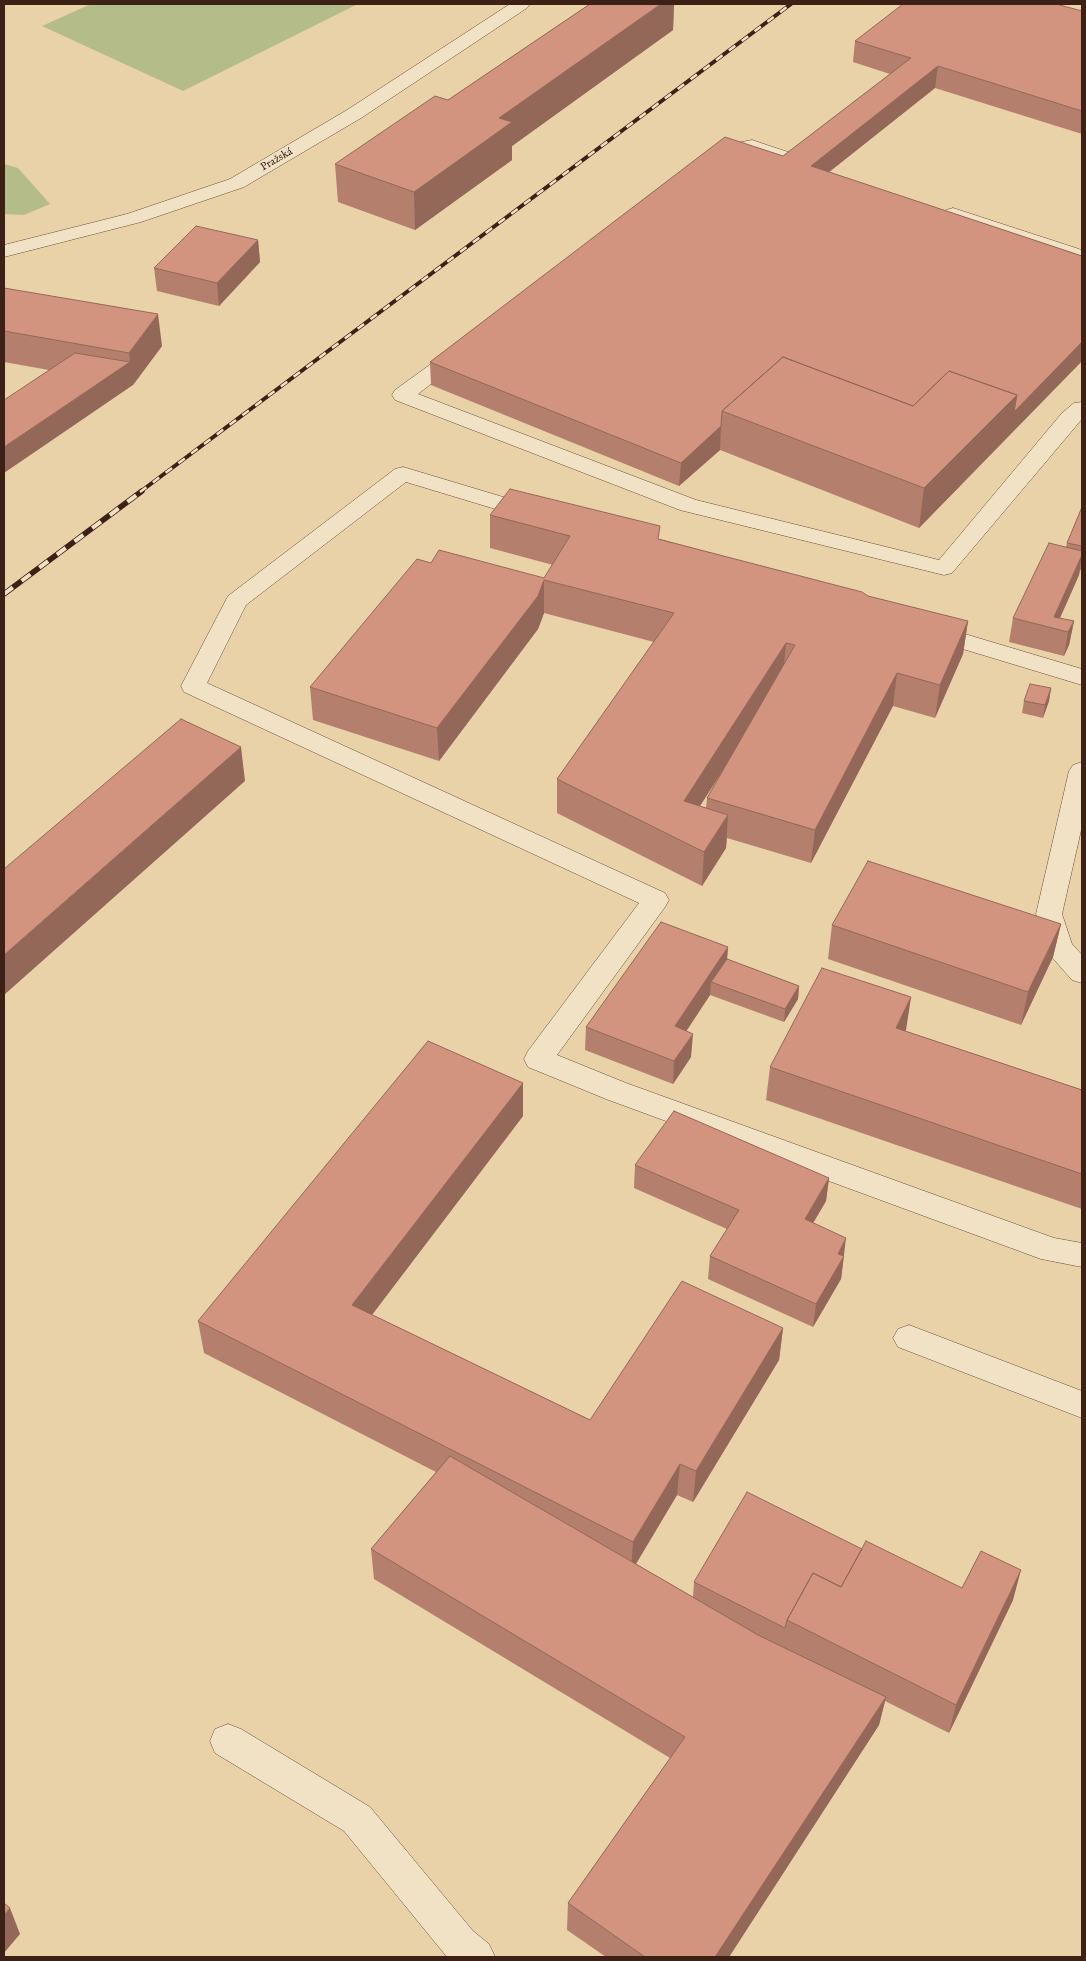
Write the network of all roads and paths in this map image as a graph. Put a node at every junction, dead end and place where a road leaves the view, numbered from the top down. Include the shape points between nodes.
1 (521, 4) edge
2 (700, 169) edge
3 (837, 174) edge
4 (934, 207) edge
5 (4, 251) edge
6 (1082, 256) edge
7 (474, 342) edge
8 (1076, 413) edge
9 (555, 520) edge
10 (906, 625) edge
11 (1082, 677) edge
12 (1082, 771) edge
13 (1082, 974) edge
14 (1082, 1255) edge
15 (909, 1338) dead end
16 (1082, 1405) edge
17 (228, 1741) dead end
18 (476, 1957) edge

1 - 5 street, Pražská via 354,114 237,183 134,218
2 - 3 street via 724,151 752,146
4 - 6 street
7 - 8 street via 403,395 688,504 944,568
9 - 14 street via 403,474 236,601 194,686 656,900 538,1059 616,1091 1052,1250
10 - 11 street
12 - 13 street via 1049,914 1060,948
15 - 16 street
17 - 18 street via 357,1819 460,1944

